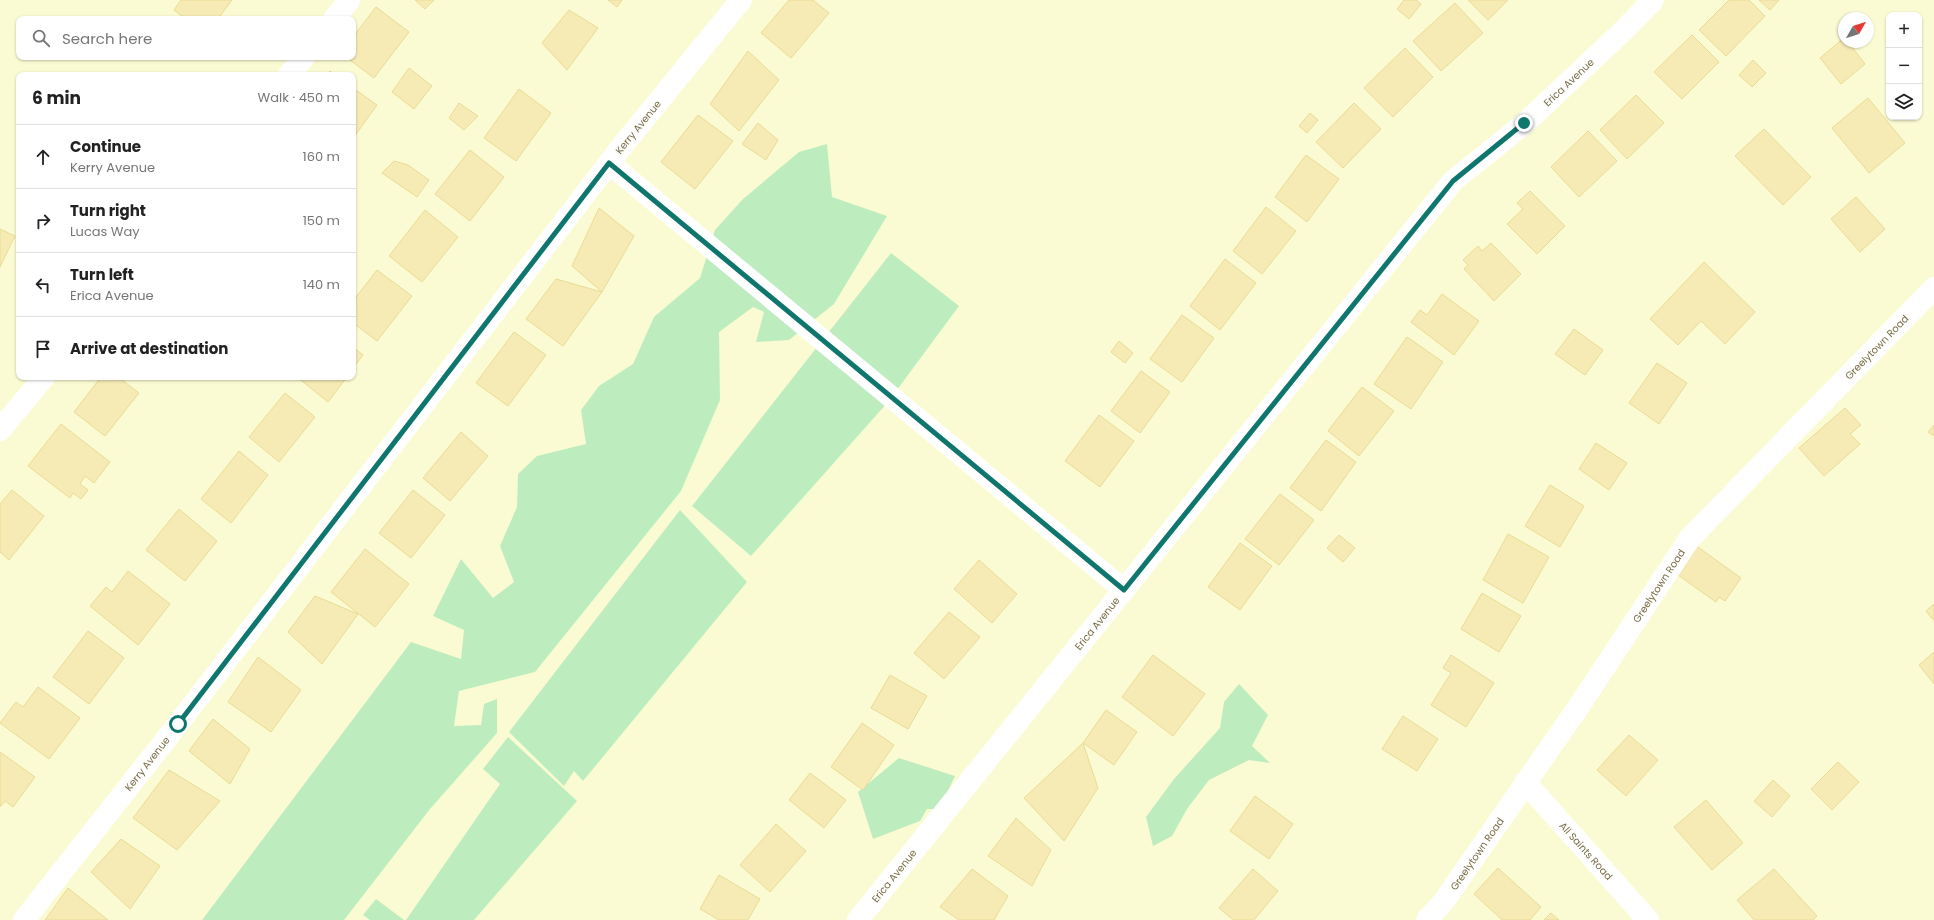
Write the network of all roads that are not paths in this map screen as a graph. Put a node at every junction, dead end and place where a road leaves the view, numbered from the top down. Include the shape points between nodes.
1 (349, 0) edge
2 (741, 0) edge
3 (1653, 0) edge
4 (336, 16) edge
5 (302, 60) edge
6 (292, 72) edge
7 (609, 163) junction
8 (1934, 288) edge
9 (42, 380) edge
10 (0, 430) edge
11 (1124, 590) junction
12 (1525, 782) junction
13 (24, 920) edge
14 (858, 920) edge
15 (1427, 920) edge
16 (1648, 920) edge

1 - 4 street
2 - 7 street, Kerry Avenue
3 - 11 street, Erica Avenue via 1524,123 1453,181
5 - 6 street
7 - 11 street
7 - 13 street, Kerry Avenue via 183,718
8 - 12 street, Greelytown Road via 1690,538 1579,706
9 - 10 street
11 - 14 street, Erica Avenue
12 - 15 street, Greelytown Road via 1444,901
12 - 16 street, All Saints Road

